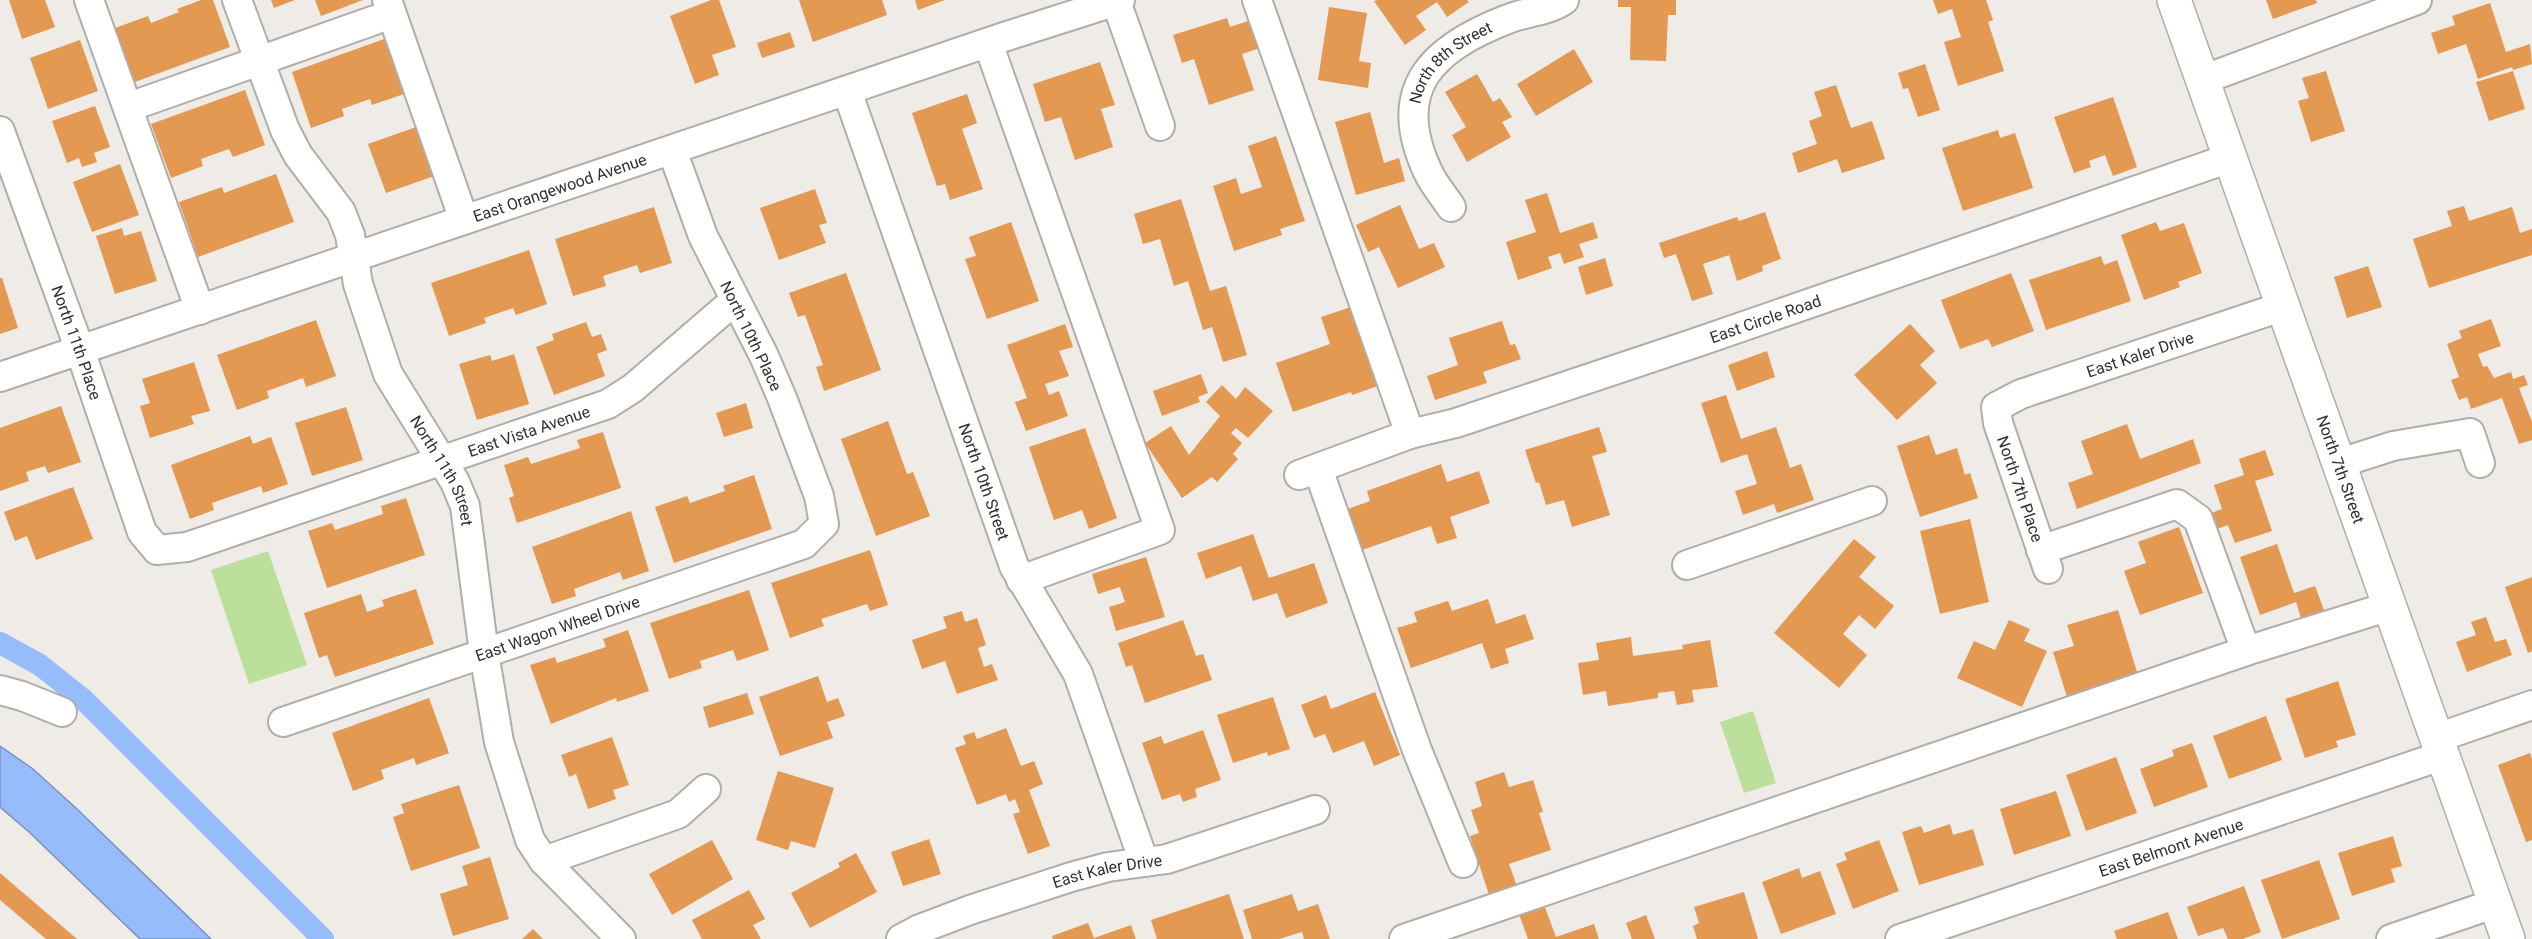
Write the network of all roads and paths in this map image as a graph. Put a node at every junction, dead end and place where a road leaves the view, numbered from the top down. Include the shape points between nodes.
1 (89, 0) edge
2 (237, 0) edge
3 (1257, 0) edge
4 (1564, 0) edge
5 (2174, 0) edge
6 (2417, 0) edge
7 (1118, 1) edge
8 (1085, 5) edge
9 (381, 10) edge
10 (988, 43) junction
11 (260, 61) junction
12 (2202, 80) junction
13 (847, 91) junction
14 (143, 102) dead end
15 (1160, 126) dead end
16 (0, 131) edge
17 (672, 150) junction
18 (2230, 158) junction
19 (1451, 207) dead end
20 (464, 220) junction
21 (354, 258) junction
22 (734, 301) junction
23 (2284, 306) junction
24 (200, 310) junction
25 (80, 350) junction
26 (0, 377) edge
27 (1996, 407) joint
28 (1410, 434) junction
29 (441, 461) junction
30 (2340, 463) junction
31 (2480, 463) dead end
32 (1872, 501) dead end
33 (824, 524) joint
34 (157, 550) joint
35 (1687, 565) dead end
36 (1021, 580) junction
37 (2390, 606) junction
38 (2246, 651) junction
39 (484, 653) junction
40 (0, 690) edge
41 (2532, 705) edge
42 (62, 712) dead end
43 (283, 723) dead end
44 (2441, 746) junction
45 (706, 789) dead end
46 (1315, 810) dead end
47 (544, 861) junction
48 (1144, 862) junction
49 (1463, 863) dead end
50 (2496, 903) junction
51 (621, 939) edge
52 (902, 939) edge
53 (1404, 939) edge
54 (1900, 939) edge
55 (2391, 939) edge
56 (2508, 939) edge

1 - 24 street
2 - 11 street, North 11th Street
3 - 28 street
4 - 19 street, North 8th Street via 1479,31 1439,57 1420,80 1414,100 1417,145 1429,174
5 - 12 main road, North 7th Street
6 - 12 street
7 - 8 street, East Orangewood Avenue
7 - 15 street
8 - 10 street, East Orangewood Avenue
9 - 11 street
9 - 20 street
10 - 13 street, East Orangewood Avenue
10 - 36 street via 1160,530
11 - 14 street
11 - 21 street, North 11th Street via 297,155 341,212
12 - 18 main road, North 7th Street
13 - 17 street, East Orangewood Avenue
13 - 36 street, North 10th Street
16 - 25 street, North 11th Place
17 - 20 street, East Orangewood Avenue
17 - 22 street, North 10th Place via 703,237
18 - 23 main road, North 7th Street
18 - 28 street, East Circle Road via 1695,343 1456,423
20 - 21 street, East Orangewood Avenue
21 - 24 street, East Orangewood Avenue
21 - 29 street, North 11th Street via 358,284 388,374
22 - 29 street, East Vista Avenue via 633,388 608,404
22 - 33 street, North 10th Place via 782,399 819,496
23 - 27 street, East Kaler Drive via 2021,394
23 - 30 main road, North 7th Street
24 - 25 street, East Orangewood Avenue
25 - 26 street, East Orangewood Avenue
25 - 34 street, North 11th Place via 142,532
27 - 38 street, North 7th Place via 2044,560 2177,504 2198,519
28 - 49 street, East Circle Road via 1308,472
29 - 34 street, East Vista Avenue via 187,548
29 - 39 street, North 11th Street via 465,506
30 - 31 street via 2393,446 2470,433
30 - 37 main road, North 7th Street
32 - 35 street
33 - 39 street, East Wagon Wheel Drive via 804,544
36 - 48 street, North 10th Street via 1078,674
37 - 38 street
37 - 44 main road, North 7th Street
38 - 53 street
39 - 43 street, East Wagon Wheel Drive
39 - 47 street, North 11th Street via 499,742 530,840
40 - 42 street
41 - 44 street, East Belmont Avenue
44 - 50 main road, North 7th Street
44 - 54 street, East Belmont Avenue
45 - 47 street via 678,813
46 - 48 street, East Kaler Drive via 1203,849
47 - 51 street, North 11th Street
48 - 52 street, East Kaler Drive via 1071,877 970,910
50 - 55 street
50 - 56 main road, North 7th Street

